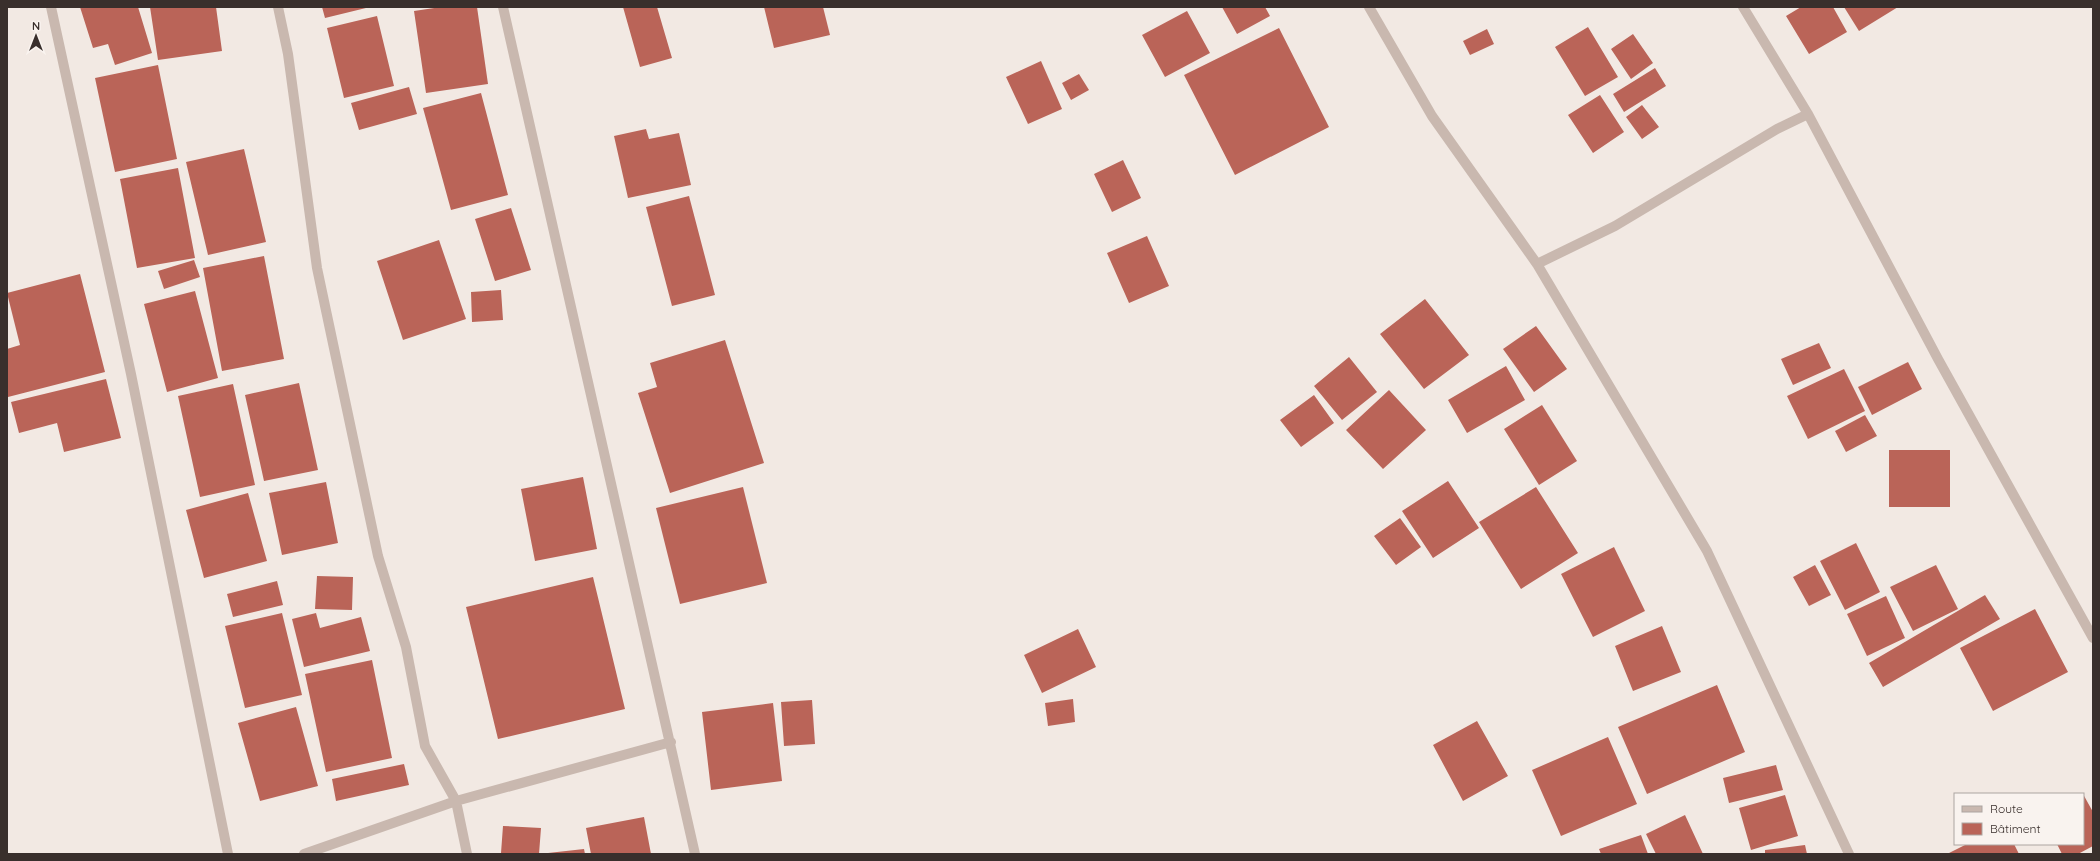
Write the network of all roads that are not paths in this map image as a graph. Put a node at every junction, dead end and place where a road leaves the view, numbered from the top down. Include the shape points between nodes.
1 (52, 7) edge
2 (278, 7) edge
3 (503, 7) edge
4 (1369, 7) edge
5 (1743, 7) edge
6 (1808, 114) junction
7 (1537, 264) junction
8 (2093, 638) edge
9 (671, 742) junction
10 (456, 801) junction
11 (228, 854) edge
12 (304, 854) edge
13 (467, 854) edge
14 (695, 854) edge
15 (1849, 854) edge

1 - 11 street via 131,374
2 - 10 street via 288,54 317,268 378,556 406,647 425,746
3 - 9 street
4 - 7 street via 1432,116
5 - 6 street
6 - 7 street via 1765,136 1615,226
6 - 8 street via 1938,359
7 - 15 street via 1707,551
9 - 10 street
9 - 14 street
10 - 12 street
10 - 13 street

